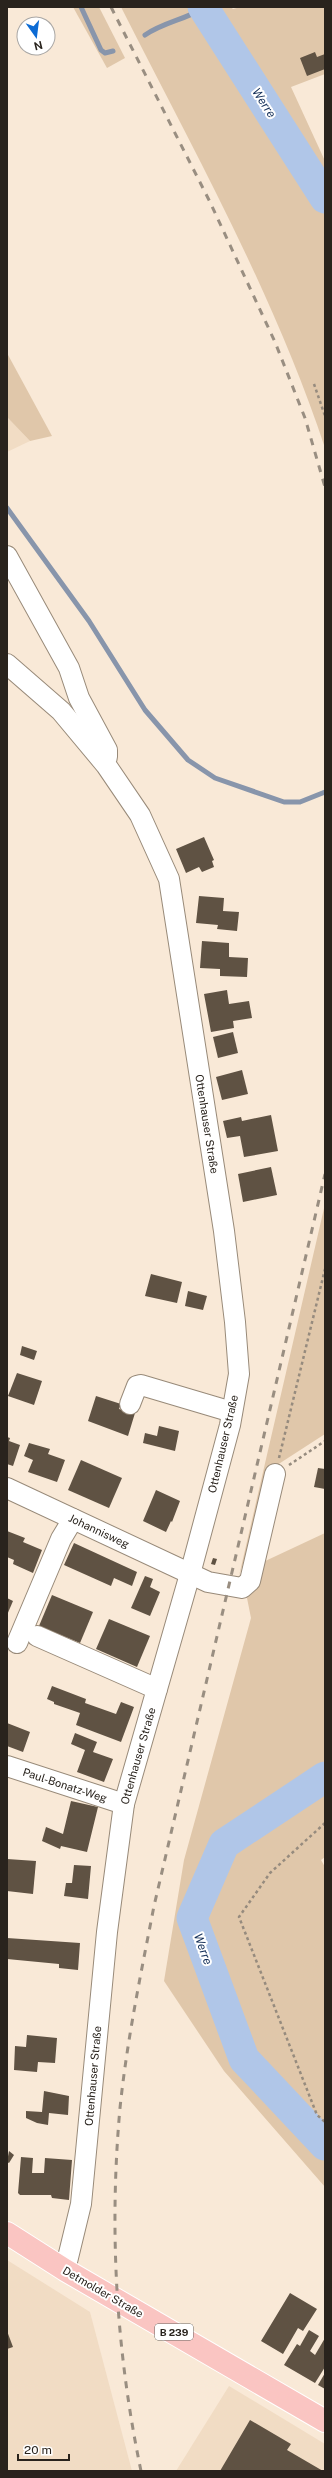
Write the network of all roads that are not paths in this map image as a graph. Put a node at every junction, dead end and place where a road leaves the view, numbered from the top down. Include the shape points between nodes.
1 (7, 556) edge
2 (7, 664) edge
3 (106, 765) junction
4 (130, 1404) dead end
5 (232, 1412) junction
6 (276, 1474) road end
7 (7, 1488) edge
8 (73, 1519) junction
9 (190, 1574) junction
10 (37, 1636) dead end
11 (17, 1643) dead end
12 (157, 1689) junction
13 (7, 1766) edge
14 (124, 1804) junction
15 (7, 2233) edge
16 (65, 2270) junction
17 (325, 2421) edge

1 - 3 street via 69,668 79,698 107,750
2 - 3 street, Ottenhauser Straße via 61,711
3 - 5 street, Ottenhauser Straße via 140,815 169,880 236,1322 239,1374
4 - 5 street via 137,1386 141,1385
5 - 9 street, Ottenhauser Straße
6 - 9 street, Johannisweg via 250,1581 242,1588 229,1587
7 - 8 street, Johannisweg
8 - 9 street, Johannisweg
8 - 11 street via 61,1539
9 - 12 street, Ottenhauser Straße
10 - 12 street
12 - 14 street, Ottenhauser Straße
13 - 14 street, Paul-Bonatz-Weg
14 - 16 street, Ottenhauser Straße via 107,1932 81,2204
15 - 16 main road, Detmolder Straße / B 239
16 - 17 main road, Detmolder Straße / B 239

